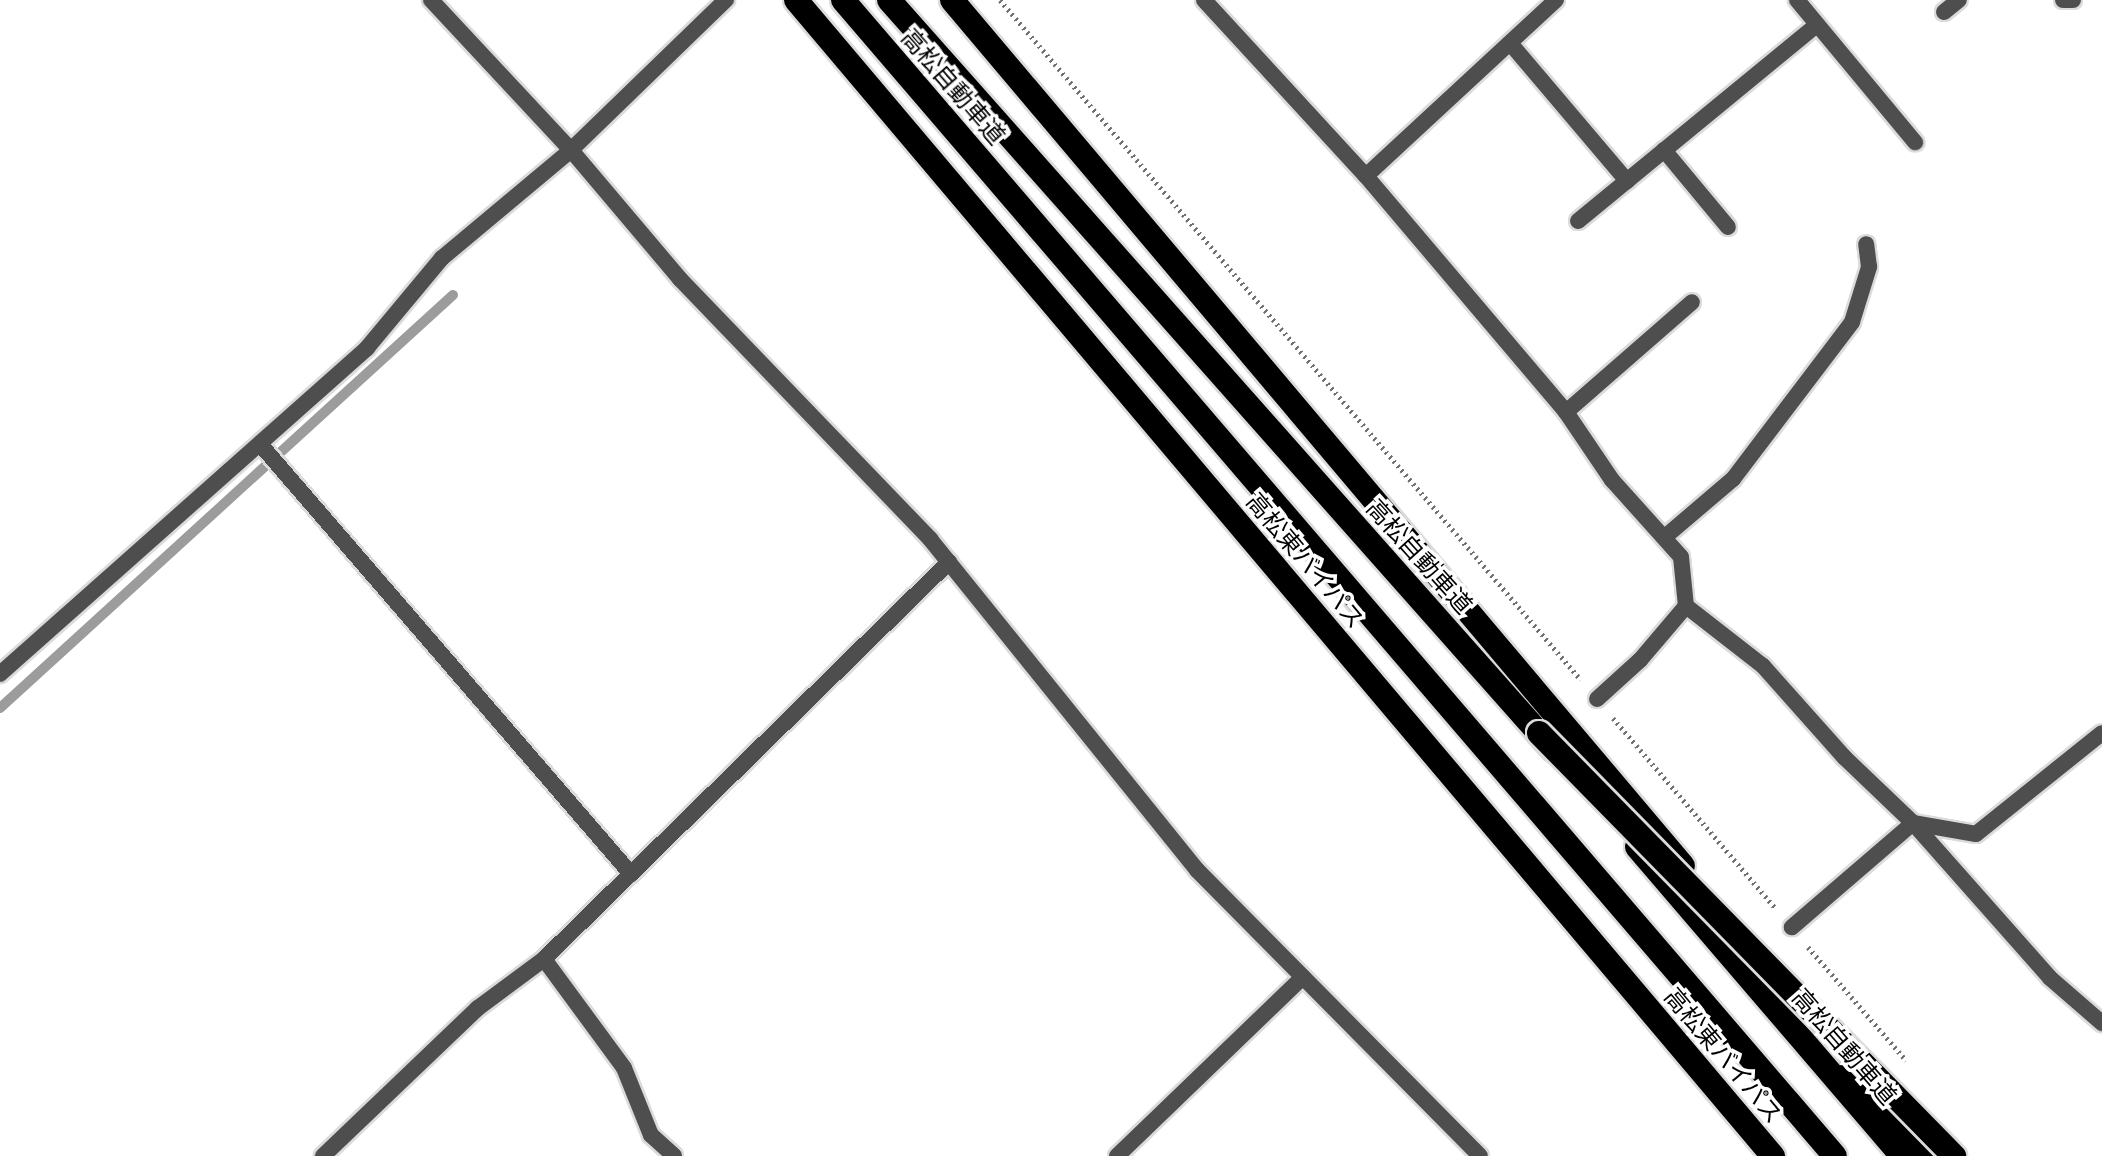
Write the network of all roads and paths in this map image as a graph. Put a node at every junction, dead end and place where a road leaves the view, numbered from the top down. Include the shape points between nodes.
1 (431, 0) edge
2 (726, 0) edge
3 (796, 0) edge
4 (843, 0) edge
5 (889, 0) edge
6 (952, 0) edge
7 (1000, 0) edge
8 (1204, 0) edge
9 (1556, 0) edge
10 (1797, 0) edge
11 (1959, 0) edge
12 (2063, 0) edge
13 (2073, 0) edge
14 (1944, 12) dead end
15 (1817, 25) junction
16 (1510, 43) junction
17 (1915, 142) dead end
18 (571, 150) junction
19 (1664, 150) junction
20 (1366, 176) junction
21 (1627, 181) junction
22 (1578, 221) dead end
23 (1728, 227) dead end
24 (1866, 244) dead end
25 (1692, 302) dead end
26 (1566, 412) junction
27 (260, 444) junction
28 (1666, 536) junction
29 (949, 562) junction
30 (1686, 606) junction
31 (1, 671) edge
32 (1597, 699) junction
33 (1539, 733) junction
34 (2102, 733) edge
35 (1913, 823) junction
36 (631, 874) junction
37 (1792, 927) junction
38 (544, 959) junction
39 (1303, 977) junction
40 (2102, 1023) edge
41 (1915, 1072) dead end
42 (323, 1156) edge
43 (674, 1156) edge
44 (1117, 1156) edge
45 (1480, 1156) edge
46 (1773, 1156) edge
47 (1835, 1156) edge
48 (1902, 1156) edge
49 (1928, 1156) edge
50 (1954, 1156) edge

1 - 18 street
2 - 18 street
3 - 46 highway, 高松東バイパス
4 - 47 highway, 高松自動車道
5 - 33 highway, 高松自動車道
6 - 49 highway
7 - 32 path
8 - 20 street
9 - 16 street
10 - 15 street
11 - 14 street
12 - 13 street
15 - 17 street
15 - 19 street
16 - 20 street
16 - 21 street
18 - 27 street via 442,258 367,348
18 - 29 street via 680,279
19 - 21 street
19 - 23 street
20 - 26 street
21 - 22 street
24 - 28 street via 1869,267 1852,322 1733,479
25 - 26 street
26 - 28 street via 1612,480
27 - 31 street
27 - 36 street
28 - 30 street via 1681,557
29 - 36 street
29 - 39 street via 1197,870
30 - 32 street via 1640,660
30 - 35 street via 1763,666 1844,757
32 - 37 path
33 - 48 highway, 高松自動車道, bridge
33 - 50 highway, bridge
34 - 35 street via 1976,834
35 - 37 street
35 - 40 street via 2050,978
36 - 38 street
37 - 41 path
38 - 42 street via 478,1008
38 - 43 street via 624,1068 651,1135
39 - 44 street
39 - 45 street

